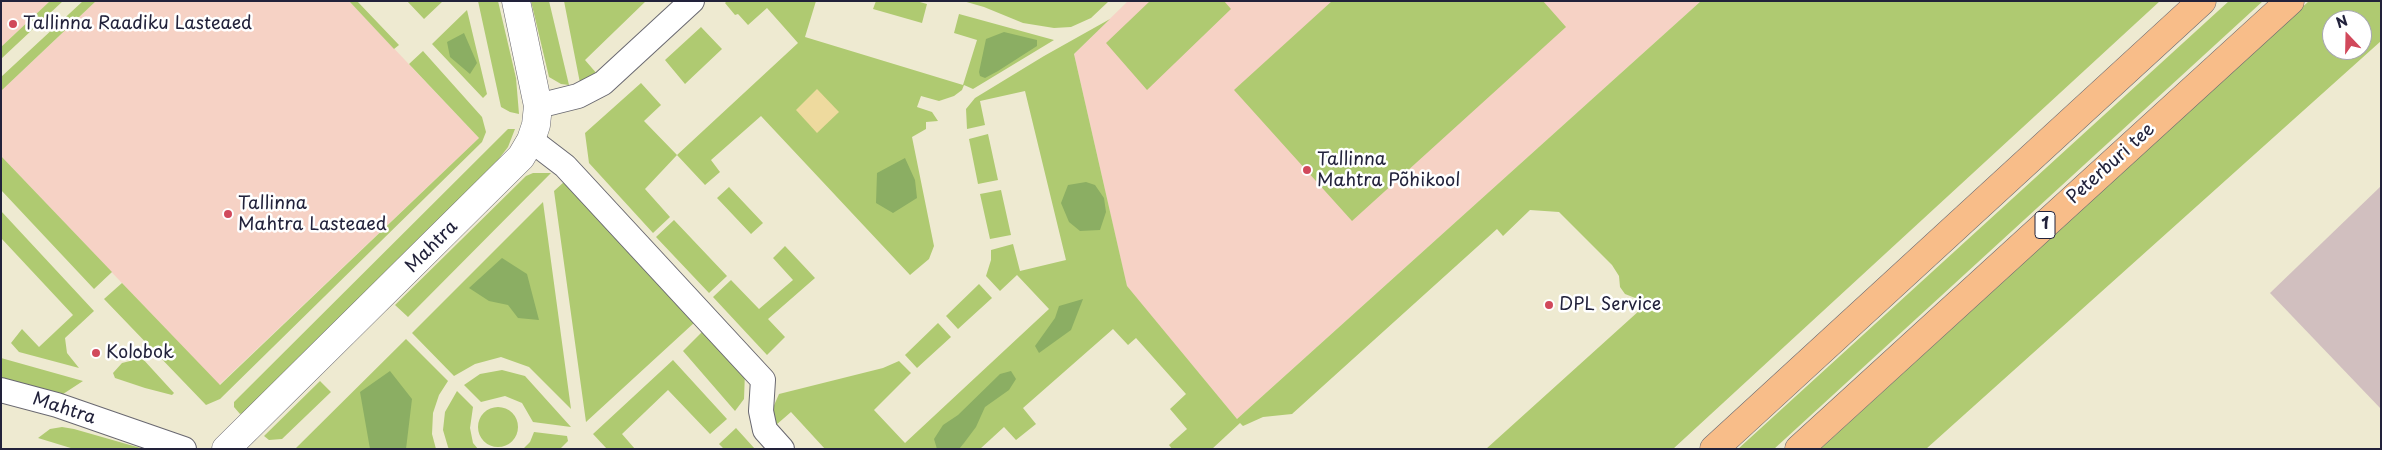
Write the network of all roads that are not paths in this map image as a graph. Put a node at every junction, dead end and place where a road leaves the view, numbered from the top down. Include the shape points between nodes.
1 (516, 1) edge
2 (692, 1) edge
3 (2202, 1) edge
4 (2290, 1) edge
5 (538, 106) junction
6 (531, 140) junction
7 (1, 390) edge
8 (184, 449) edge
9 (226, 449) edge
10 (782, 449) edge
11 (1714, 449) edge
12 (1799, 449) edge

1 - 5 street, Mahtra
2 - 5 street via 604,83 578,96
3 - 11 highway
4 - 12 highway, Peterburi tee / 1
5 - 6 street, Mahtra
6 - 9 street, Mahtra via 521,156 469,210
6 - 10 street via 565,166 763,380 761,411 765,430
7 - 8 street, Mahtra via 57,405

